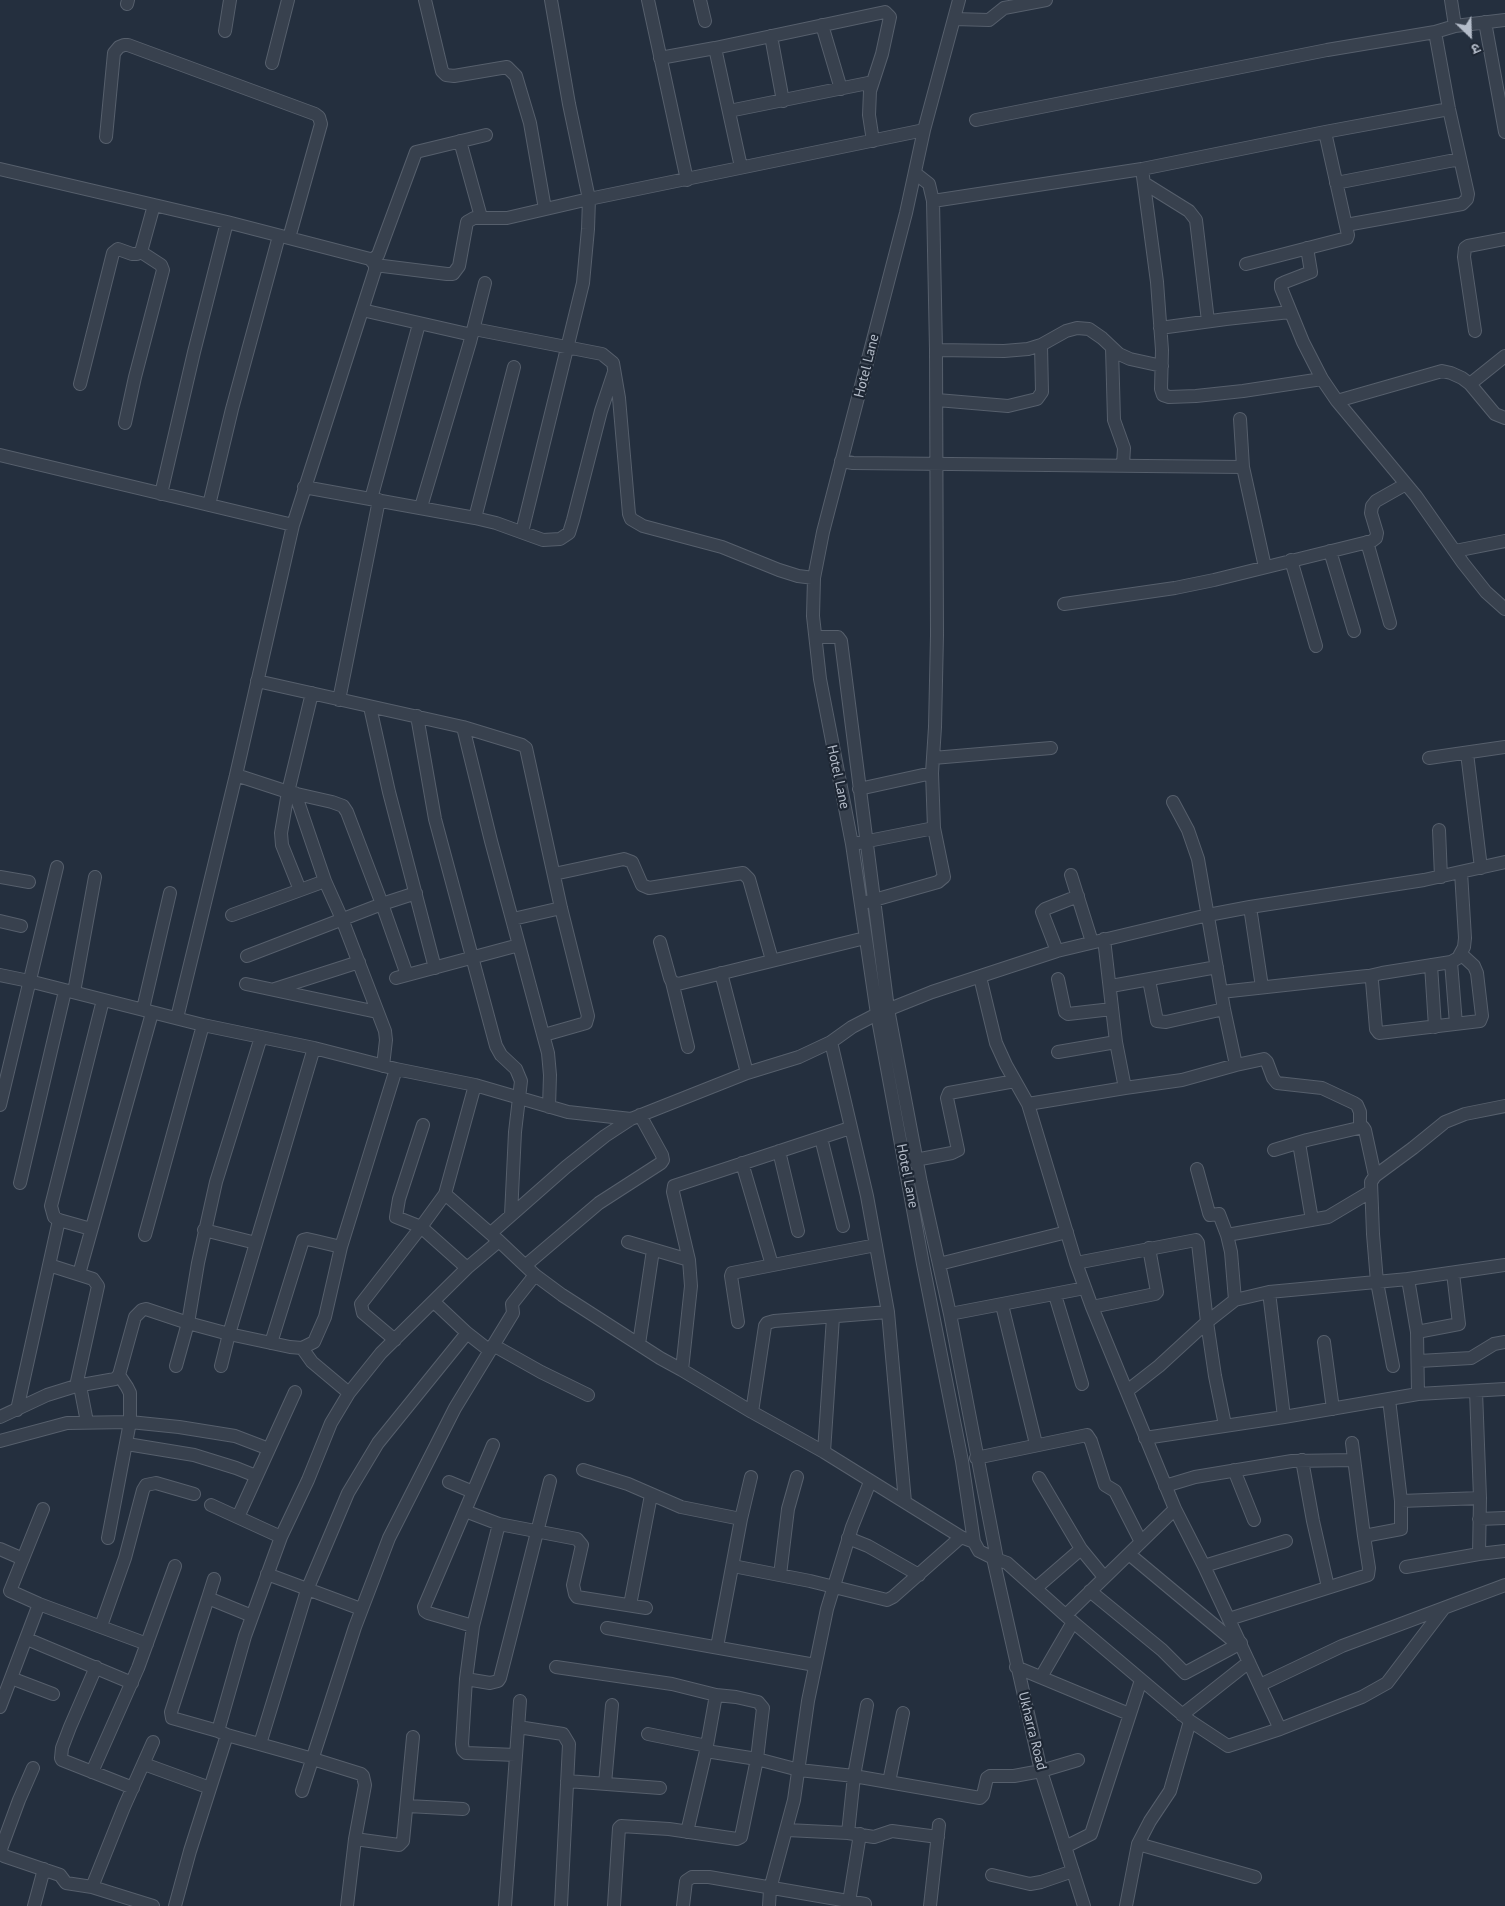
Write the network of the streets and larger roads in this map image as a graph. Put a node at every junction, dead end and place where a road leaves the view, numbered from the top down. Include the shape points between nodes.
1 (230, 0) edge
2 (288, 0) edge
3 (425, 0) edge
4 (551, 0) edge
5 (648, 0) edge
6 (700, 0) edge
7 (959, 0) edge
8 (1046, 0) edge
9 (1451, 0) edge
10 (965, 20) junction
11 (1505, 20) edge
12 (705, 21) dead end
13 (1484, 22) junction
14 (822, 25) junction
15 (1456, 26) junction
16 (225, 31) dead end
17 (1435, 32) junction
18 (771, 36) junction
19 (715, 48) junction
20 (660, 58) junction
21 (272, 63) dead end
22 (873, 82) junction
23 (840, 89) junction
24 (783, 101) junction
25 (1449, 109) junction
26 (729, 111) junction
27 (976, 120) dead end
28 (924, 130) junction
29 (1325, 132) junction
30 (1505, 132) edge
31 (486, 135) dead end
32 (106, 137) dead end
33 (460, 141) junction
34 (873, 141) junction
35 (1460, 159) junction
36 (741, 168) junction
37 (0, 169) edge
38 (1142, 169) junction
39 (920, 176) junction
40 (687, 180) junction
41 (1144, 183) junction
42 (1336, 183) junction
43 (589, 199) junction
44 (932, 200) junction
45 (154, 205) junction
46 (545, 209) junction
47 (481, 217) junction
48 (227, 222) junction
49 (1346, 225) junction
50 (284, 237) junction
51 (1505, 239) edge
52 (1307, 248) junction
53 (141, 252) junction
54 (373, 262) junction
55 (1246, 264) dead end
56 (485, 284) dead end
57 (362, 310) junction
58 (1290, 312) junction
59 (1208, 321) junction
60 (419, 324) junction
61 (1160, 328) junction
62 (1475, 331) dead end
63 (473, 332) junction
64 (1041, 345) junction
65 (567, 347) junction
66 (1112, 348) junction
67 (936, 350) junction
68 (1505, 356) edge
69 (1162, 366) junction
70 (514, 367) dead end
71 (615, 370) junction
72 (1322, 379) junction
73 (80, 384) dead end
74 (1470, 384) junction
75 (937, 400) junction
76 (1337, 401) junction
77 (1505, 418) edge
78 (1240, 419) dead end
79 (125, 423) dead end
80 (0, 455) edge
81 (847, 462) junction
82 (938, 464) junction
83 (1123, 465) junction
84 (1243, 467) junction
85 (1406, 484) junction
86 (304, 487) junction
87 (161, 494) junction
88 (375, 499) junction
89 (209, 505) junction
90 (421, 507) junction
91 (475, 518) junction
92 (293, 525) junction
93 (522, 532) junction
94 (1505, 541) edge
95 (1367, 542) junction
96 (1330, 551) junction
97 (1455, 551) junction
98 (1291, 560) junction
99 (1265, 567) junction
100 (814, 578) junction
101 (1064, 604) dead end
102 (1505, 609) edge
103 (1390, 623) dead end
104 (1354, 631) dead end
105 (824, 637) junction
106 (1316, 646) dead end
107 (256, 681) junction
108 (312, 692) junction
109 (339, 700) junction
110 (370, 707) junction
111 (417, 716) junction
112 (463, 727) junction
113 (1505, 746) edge
114 (1051, 748) dead end
115 (1466, 753) junction
116 (933, 758) junction
117 (1429, 758) dead end
118 (932, 773) junction
119 (236, 775) junction
120 (859, 789) junction
121 (292, 792) junction
122 (1173, 802) dead end
123 (934, 828) junction
124 (1439, 830) dead end
125 (859, 842) junction
126 (1505, 862) edge
127 (57, 867) dead end
128 (1480, 868) junction
129 (1461, 872) junction
130 (554, 874) junction
131 (1071, 875) dead end
132 (0, 877) edge
133 (96, 877) dead end
134 (1441, 877) junction
135 (325, 881) junction
136 (29, 882) dead end
137 (300, 890) junction
138 (170, 893) dead end
139 (416, 894) junction
140 (1078, 896) junction
141 (867, 901) junction
142 (382, 904) junction
143 (1250, 907) junction
144 (561, 908) junction
145 (232, 914) dead end
146 (1208, 915) junction
147 (342, 919) junction
148 (513, 919) junction
149 (0, 921) edge
150 (21, 926) dead end
151 (865, 938) junction
152 (1098, 941) junction
153 (660, 942) dead end
154 (519, 944) junction
155 (1057, 951) junction
156 (247, 956) dead end
157 (472, 957) junction
158 (1456, 958) junction
159 (772, 960) junction
160 (359, 962) junction
161 (1431, 965) junction
162 (1217, 967) junction
163 (434, 968) junction
164 (721, 973) junction
165 (0, 975) edge
166 (1369, 976) junction
167 (980, 977) junction
168 (1058, 979) dead end
169 (1149, 980) junction
170 (29, 981) junction
171 (672, 982) junction
172 (246, 984) dead end
173 (1111, 986) junction
174 (1262, 987) junction
175 (274, 990) junction
176 (70, 992) junction
177 (1221, 992) junction
178 (103, 1000) junction
179 (1112, 1009) junction
180 (1224, 1009) junction
181 (147, 1011) junction
182 (377, 1012) junction
183 (882, 1012) junction
184 (177, 1018) junction
185 (1456, 1024) junction
186 (203, 1025) junction
187 (1434, 1027) junction
188 (544, 1035) junction
189 (260, 1037) junction
190 (831, 1042) junction
191 (1116, 1042) junction
192 (688, 1047) dead end
193 (314, 1048) junction
194 (1058, 1052) dead end
195 (1236, 1065) junction
196 (389, 1067) junction
197 (748, 1073) junction
198 (1015, 1081) junction
199 (475, 1085) junction
200 (1125, 1088) junction
201 (520, 1096) junction
202 (1028, 1104) junction
203 (0, 1105) edge
204 (1505, 1106) edge
205 (549, 1107) junction
206 (636, 1117) junction
207 (423, 1125) dead end
208 (1360, 1127) junction
209 (850, 1128) junction
210 (821, 1138) junction
211 (1299, 1142) junction
212 (1274, 1150) dead end
213 (779, 1151) junction
214 (911, 1161) junction
215 (742, 1163) junction
216 (1197, 1169) dead end
217 (1374, 1176) junction
218 (20, 1183) dead end
219 (1370, 1192) junction
220 (445, 1194) junction
221 (511, 1215) junction
222 (59, 1220) junction
223 (1312, 1220) junction
224 (843, 1226) dead end
225 (421, 1227) junction
226 (92, 1229) junction
227 (204, 1230) junction
228 (798, 1231) dead end
229 (1067, 1232) junction
230 (145, 1234) dead end
231 (1227, 1235) junction
232 (495, 1237) junction
233 (628, 1242) dead end
234 (256, 1243) junction
235 (876, 1245) junction
236 (341, 1247) junction
237 (1150, 1248) junction
238 (654, 1250) junction
239 (689, 1260) junction
240 (1076, 1262) junction
241 (939, 1264) junction
242 (49, 1265) junction
243 (526, 1265) junction
244 (772, 1265) junction
245 (1505, 1265) edge
246 (468, 1268) junction
247 (1452, 1273) junction
248 (79, 1274) junction
249 (536, 1275) junction
250 (1408, 1279) junction
251 (1377, 1282) junction
252 (1085, 1288) junction
253 (1269, 1292) junction
254 (1055, 1295) junction
255 (1235, 1300) junction
256 (434, 1302) junction
257 (1002, 1305) junction
258 (1092, 1307) junction
259 (888, 1312) junction
260 (950, 1314) junction
261 (833, 1317) junction
262 (738, 1322) dead end
263 (1207, 1322) junction
264 (188, 1323) junction
265 (1417, 1332) junction
266 (467, 1333) junction
267 (229, 1334) junction
268 (394, 1340) junction
269 (271, 1342) junction
270 (1324, 1342) dead end
271 (1505, 1342) edge
272 (639, 1344) junction
273 (302, 1348) junction
274 (492, 1348) junction
275 (1419, 1361) junction
276 (176, 1366) dead end
277 (221, 1366) dead end
278 (1393, 1366) dead end
279 (682, 1370) junction
280 (119, 1375) junction
281 (1082, 1384) dead end
282 (78, 1386) junction
283 (1505, 1389) edge
284 (1476, 1390) junction
285 (1127, 1391) junction
286 (295, 1392) dead end
287 (349, 1393) junction
288 (1418, 1394) junction
289 (588, 1395) dead end
290 (1389, 1399) junction
291 (1333, 1409) junction
292 (17, 1410) junction
293 (752, 1412) junction
294 (0, 1417) edge
295 (1284, 1417) junction
296 (87, 1422) junction
297 (130, 1422) junction
298 (1225, 1425) junction
299 (1145, 1438) junction
300 (0, 1441) edge
301 (1352, 1443) dead end
302 (127, 1444) junction
303 (1036, 1444) junction
304 (493, 1445) dead end
305 (269, 1449) junction
306 (824, 1452) junction
307 (976, 1458) junction
308 (1302, 1460) junction
309 (1354, 1460) junction
310 (583, 1470) dead end
311 (1234, 1470) junction
312 (256, 1476) junction
313 (751, 1477) dead end
314 (797, 1477) dead end
315 (1039, 1478) dead end
316 (449, 1482) dead end
317 (550, 1482) dead end
318 (870, 1482) junction
319 (1165, 1486) junction
320 (473, 1492) junction
321 (194, 1494) dead end
322 (651, 1495) junction
323 (1480, 1498) junction
324 (1401, 1501) junction
325 (905, 1502) junction
326 (211, 1505) dead end
327 (42, 1509) dead end
328 (1175, 1509) junction
329 (465, 1510) junction
330 (238, 1517) junction
331 (1505, 1518) edge
332 (741, 1519) junction
333 (1479, 1519) junction
334 (1254, 1520) dead end
335 (499, 1524) junction
336 (537, 1531) junction
337 (1364, 1536) junction
338 (281, 1537) junction
339 (961, 1537) junction
340 (108, 1538) dead end
341 (848, 1538) junction
342 (1286, 1541) dead end
343 (974, 1542) junction
344 (1141, 1542) junction
345 (0, 1549) edge
346 (1081, 1549) junction
347 (1505, 1551) edge
348 (1129, 1554) junction
349 (1479, 1554) junction
350 (991, 1557) junction
351 (23, 1559) junction
352 (175, 1566) dead end
353 (733, 1566) junction
354 (1204, 1566) junction
355 (1406, 1567) dead end
356 (267, 1574) junction
357 (780, 1575) junction
358 (919, 1575) junction
359 (1104, 1577) junction
360 (214, 1579) dead end
361 (1505, 1585) edge
362 (1328, 1586) junction
363 (832, 1587) junction
364 (1036, 1588) junction
365 (5, 1589) edge
366 (307, 1590) junction
367 (1090, 1591) junction
368 (208, 1598) junction
369 (39, 1604) junction
370 (630, 1605) junction
371 (646, 1608) dead end
372 (1444, 1608) junction
373 (361, 1609) junction
374 (252, 1616) junction
375 (1070, 1619) junction
376 (1229, 1619) junction
377 (101, 1626) junction
378 (473, 1626) junction
379 (607, 1628) dead end
380 (27, 1639) junction
381 (147, 1644) junction
382 (1239, 1644) junction
383 (717, 1647) junction
384 (1250, 1662) junction
385 (815, 1664) junction
386 (96, 1667) junction
387 (556, 1667) dead end
388 (1016, 1667) junction
389 (1041, 1677) junction
390 (11, 1678) junction
391 (466, 1679) junction
392 (1141, 1680) junction
393 (132, 1683) junction
394 (1260, 1685) junction
395 (53, 1694) dead end
396 (716, 1695) junction
397 (520, 1701) dead end
398 (612, 1705) dead end
399 (867, 1705) dead end
400 (0, 1708) edge
401 (903, 1713) dead end
402 (1129, 1714) junction
403 (1186, 1718) junction
404 (518, 1727) junction
405 (1280, 1729) junction
406 (223, 1733) junction
407 (648, 1734) dead end
408 (413, 1737) dead end
409 (153, 1742) dead end
410 (260, 1744) junction
411 (707, 1749) junction
412 (516, 1755) junction
413 (757, 1759) junction
414 (313, 1760) junction
415 (1078, 1760) dead end
416 (144, 1764) junction
417 (33, 1768) dead end
418 (799, 1770) junction
419 (1041, 1771) junction
420 (92, 1772) junction
421 (854, 1776) junction
422 (567, 1781) junction
423 (889, 1782) junction
424 (605, 1784) junction
425 (133, 1788) junction
426 (210, 1788) junction
427 (660, 1788) dead end
428 (302, 1791) dead end
429 (408, 1806) junction
430 (463, 1809) dead end
431 (787, 1830) junction
432 (687, 1832) junction
433 (854, 1834) junction
434 (355, 1839) junction
435 (1138, 1844) junction
436 (1065, 1847) junction
437 (44, 1869) junction
438 (1073, 1871) junction
439 (992, 1875) dead end
440 (1255, 1877) dead end
441 (92, 1888) junction
442 (770, 1889) junction
443 (840, 1902) edge
444 (865, 1904) dead end
445 (34, 1906) edge
446 (153, 1906) edge
447 (174, 1906) edge
448 (347, 1906) edge
449 (506, 1906) edge
450 (561, 1906) edge
451 (614, 1906) edge
452 (684, 1906) edge
453 (769, 1906) edge
454 (930, 1906) edge
455 (1084, 1906) edge
456 (1126, 1906) edge

1 - 16 street
2 - 21 street
3 - 46 street via 442,71 446,75 507,67 516,76 530,123
4 - 43 street
5 - 20 street
6 - 12 street
7 - 10 street, Hotel Lane
8 - 10 street via 1004,8 989,20
9 - 15 street
10 - 28 street, Hotel Lane
11 - 13 street
13 - 15 street
13 - 30 street
14 - 18 street
14 - 22 street via 888,13 890,17 882,54
14 - 23 street
15 - 17 street
17 - 25 street
17 - 27 street via 1239,66
18 - 19 street
18 - 24 street
19 - 20 street
19 - 26 street
20 - 40 street
22 - 23 street
22 - 34 street via 868,105
23 - 24 street
24 - 26 street
25 - 29 street
25 - 35 street
26 - 36 street
28 - 34 street
28 - 39 street, Hotel Lane
29 - 38 street
29 - 42 street
31 - 33 street
32 - 50 street via 114,53 119,47 128,45 316,114 320,124
33 - 47 street
33 - 54 street via 416,152
34 - 36 street
35 - 42 street
35 - 49 street via 1468,194 1462,204
36 - 40 street
37 - 45 street
38 - 41 street
38 - 44 street
39 - 44 street via 931,189
39 - 81 street, Hotel Lane via 906,213 854,418
40 - 43 street
41 - 59 street via 1189,211 1196,220
41 - 61 street
42 - 49 street
43 - 46 street
43 - 65 street via 583,283
44 - 67 street
45 - 48 street
45 - 53 street
46 - 47 street via 499,219
47 - 54 street via 467,222 459,266 453,274
48 - 50 street
48 - 87 street
49 - 52 street via 1347,238
50 - 54 street
50 - 89 street via 232,409
51 - 62 street via 1465,248
52 - 55 street
52 - 58 street via 1311,272 1282,284
53 - 73 street via 132,254 118,250 113,253
53 - 79 street via 161,265 163,270
54 - 57 street via 375,270
56 - 63 street
57 - 60 street
57 - 86 street
58 - 59 street
58 - 72 street
59 - 61 street
60 - 63 street
60 - 88 street
61 - 69 street
63 - 65 street
63 - 90 street
64 - 66 street via 1077,328 1088,329
64 - 67 street via 1004,351
64 - 75 street via 1042,392 1037,399 1008,406
65 - 71 street via 602,354 613,363
65 - 93 street
66 - 69 street via 1130,359
66 - 83 street via 1114,420 1124,448
67 - 75 street
68 - 74 street
69 - 72 street via 1161,389 1163,395 1169,397 1243,391
70 - 91 street
71 - 93 street via 569,533 554,541
71 - 100 street via 631,519 643,526 722,547 779,570
72 - 76 street
74 - 76 street via 1451,373 1442,372
74 - 77 street via 1495,414
75 - 82 street
76 - 85 street
78 - 84 street
80 - 87 street
81 - 82 street
81 - 100 street, Hotel Lane via 823,532
82 - 83 street
82 - 116 street via 938,635
83 - 84 street
84 - 99 street
85 - 95 street via 1372,506 1377,534
85 - 97 street
86 - 88 street
86 - 92 street
87 - 89 street
88 - 90 street
88 - 109 street
89 - 92 street
90 - 91 street
91 - 93 street
92 - 107 street
94 - 97 street
95 - 96 street
95 - 103 street
96 - 98 street
96 - 104 street
97 - 102 street via 1486,592
98 - 99 street
98 - 106 street
99 - 101 street via 1175,588
100 - 105 street, Hotel Lane via 812,599
105 - 120 street via 841,640
105 - 125 street, Hotel Lane via 820,678 829,732
107 - 108 street
107 - 119 street
108 - 109 street
108 - 121 street
109 - 110 street
110 - 111 street
110 - 139 street
111 - 112 street
111 - 157 street via 435,818
112 - 130 street via 526,748
112 - 148 street
113 - 115 street
114 - 116 street
115 - 117 street
115 - 128 street
116 - 118 street
118 - 120 street
118 - 123 street
119 - 121 street
119 - 184 street
120 - 125 street
121 - 135 street
121 - 137 street via 283,816 282,845
121 - 142 street via 332,802 347,812
122 - 146 street via 1198,859
123 - 125 street
123 - 141 street via 943,879
124 - 134 street
125 - 141 street, Hotel Lane
126 - 128 street
127 - 170 street
128 - 129 street
129 - 134 street
129 - 158 street via 1465,938 1464,947
130 - 144 street
130 - 159 street via 624,859 632,862 642,885 649,888 743,873 749,879
131 - 140 street
132 - 136 street
133 - 176 street
134 - 143 street
135 - 137 street
135 - 147 street
137 - 145 street
138 - 181 street
139 - 142 street
139 - 163 street
140 - 152 street
140 - 155 street via 1042,912
141 - 151 street, Hotel Lane
141 - 183 street
142 - 147 street
142 - 163 street via 402,977
143 - 146 street
143 - 174 street
144 - 148 street
144 - 188 street via 588,1020
146 - 152 street
146 - 162 street
147 - 156 street
147 - 160 street
148 - 154 street
149 - 150 street
151 - 159 street
151 - 183 street, Hotel Lane
152 - 155 street
152 - 173 street
153 - 171 street
154 - 157 street
154 - 188 street
155 - 167 street
157 - 163 street
157 - 201 street via 496,1046 520,1076
158 - 161 street
158 - 185 street
158 - 185 street via 1477,973 1482,1018
159 - 164 street
160 - 175 street
160 - 182 street
161 - 166 street
161 - 187 street
162 - 169 street
162 - 177 street
164 - 171 street via 678,984
164 - 197 street
165 - 170 street
166 - 174 street
166 - 187 street via 1377,1032 1383,1034
167 - 183 street
167 - 198 street via 996,1043
168 - 179 street via 1064,1012
169 - 173 street
169 - 180 street via 1157,1021 1166,1022
170 - 176 street
170 - 203 street
171 - 192 street
172 - 175 street
173 - 179 street
174 - 177 street
175 - 182 street
176 - 178 street
176 - 218 street
177 - 180 street
178 - 181 street
178 - 222 street via 51,1206 54,1217
179 - 191 street
180 - 195 street
181 - 184 street
181 - 226 street
182 - 196 street via 386,1040
183 - 190 street
183 - 214 street, Hotel Lane
184 - 186 street
185 - 187 street
186 - 189 street
186 - 230 street
188 - 205 street via 550,1075
189 - 193 street
189 - 227 street
190 - 197 street via 800,1057
190 - 209 street
191 - 194 street
191 - 200 street
193 - 196 street
193 - 234 street
195 - 200 street via 1182,1080
195 - 208 street via 1266,1060 1277,1083 1322,1088 1354,1103 1359,1109
196 - 199 street
196 - 236 street
197 - 206 street
198 - 202 street
198 - 214 street via 949,1093 947,1098 958,1150
199 - 201 street
199 - 220 street
200 - 202 street
201 - 205 street
201 - 221 street
202 - 229 street
204 - 217 street via 1465,1114 1445,1122
205 - 206 street via 575,1113
206 - 221 street via 605,1136
206 - 243 street via 662,1155 661,1163 599,1202
207 - 225 street via 395,1214 398,1219
208 - 211 street
208 - 217 street via 1365,1130
209 - 210 street
209 - 235 street
210 - 213 street
210 - 224 street
211 - 212 street
211 - 223 street
213 - 215 street
213 - 228 street
214 - 241 street, Ukharra Road
214 - 343 street, Hotel Lane
215 - 239 street via 672,1188
215 - 244 street
216 - 231 street via 1209,1213 1219,1214
217 - 219 street
219 - 223 street via 1337,1213
219 - 251 street
220 - 225 street
220 - 232 street
221 - 232 street
222 - 226 street
222 - 242 street
223 - 231 street
225 - 246 street
225 - 268 street via 360,1304 362,1313
226 - 248 street
227 - 234 street
227 - 264 street
229 - 240 street
229 - 241 street
231 - 255 street
232 - 243 street
232 - 246 street
233 - 238 street
234 - 267 street
235 - 244 street
235 - 259 street
236 - 269 street via 303,1240
236 - 273 street via 325,1317 314,1342
237 - 240 street
237 - 258 street via 1157,1292
237 - 263 street via 1196,1240
238 - 239 street
238 - 272 street
239 - 279 street via 690,1302
240 - 252 street
241 - 260 street, Ukharra Road
242 - 248 street
242 - 292 street
243 - 249 street
244 - 262 street via 732,1273
245 - 247 street
246 - 256 street
247 - 250 street
247 - 265 street via 1459,1324
248 - 282 street via 93,1279 98,1286
249 - 272 street via 568,1300
249 - 274 street via 512,1304 513,1314
250 - 251 street
250 - 265 street
251 - 253 street
251 - 278 street
252 - 254 street
252 - 258 street
253 - 255 street
253 - 295 street
254 - 257 street
254 - 281 street
255 - 263 street
256 - 266 street
256 - 268 street
257 - 260 street
257 - 303 street
258 - 285 street
259 - 261 street
259 - 325 street
260 - 307 street, Ukharra Road
261 - 293 street via 767,1323
261 - 306 street
263 - 285 street
263 - 298 street
264 - 267 street
264 - 276 street
264 - 280 street via 146,1309 139,1313 135,1317
265 - 275 street
266 - 274 street
266 - 366 street via 378,1443 348,1493
267 - 269 street
267 - 277 street
268 - 287 street
269 - 273 street
270 - 291 street
271 - 275 street via 1494,1344 1471,1358
272 - 279 street
273 - 287 street via 312,1362
274 - 289 street
274 - 373 street via 423,1469 389,1538
275 - 288 street
279 - 293 street
280 - 282 street via 111,1381
280 - 297 street via 130,1393
282 - 292 street
282 - 296 street
283 - 284 street
284 - 288 street
284 - 323 street
285 - 299 street
286 - 305 street
287 - 338 street via 331,1423
288 - 290 street
290 - 291 street
290 - 324 street
291 - 295 street
292 - 294 street
293 - 306 street
295 - 298 street
296 - 297 street
296 - 300 street via 50,1427
297 - 302 street
297 - 305 street via 235,1436
298 - 299 street
299 - 319 street
301 - 309 street
302 - 312 street via 194,1456
302 - 340 street
303 - 307 street
303 - 344 street via 1084,1434 1089,1437 1106,1485 1115,1491
304 - 320 street
305 - 312 street
306 - 318 street
307 - 350 street, Ukharra Road
308 - 309 street
308 - 311 street
308 - 362 street
309 - 337 street
310 - 322 street
311 - 319 street
311 - 334 street
312 - 330 street
313 - 332 street
314 - 357 street via 788,1509
315 - 346 street
316 - 320 street
317 - 336 street
318 - 325 street
318 - 341 street
319 - 328 street
320 - 329 street
321 - 377 street via 156,1483 143,1490 125,1558
322 - 332 street via 680,1507
322 - 370 street
323 - 324 street
323 - 333 street
324 - 337 street via 1401,1529
325 - 339 street
326 - 330 street
327 - 351 street
328 - 344 street
328 - 354 street
329 - 335 street
329 - 378 street via 424,1607 428,1613
330 - 338 street
331 - 333 street
332 - 353 street
333 - 349 street
335 - 336 street
335 - 378 street
336 - 370 street via 580,1541 582,1550 573,1585 574,1594
336 - 391 street via 500,1678 490,1682
337 - 362 street via 1368,1575
338 - 356 street
339 - 343 street
339 - 358 street
341 - 358 street
341 - 363 street
342 - 354 street
343 - 350 street via 977,1549
344 - 348 street
345 - 351 street
346 - 359 street
346 - 364 street
347 - 349 street
348 - 359 street
348 - 382 street
349 - 355 street
350 - 364 street via 1007,1563
350 - 388 street, Ukharra Road
351 - 365 street
352 - 381 street
353 - 357 street
353 - 383 street
354 - 376 street
356 - 366 street
356 - 374 street
357 - 363 street
358 - 363 street via 889,1600
359 - 367 street
360 - 368 street
361 - 372 street
362 - 376 street
363 - 385 street
364 - 375 street
365 - 369 street
366 - 373 street
366 - 410 street
367 - 375 street
367 - 382 street via 1185,1673
368 - 374 street
368 - 406 street via 171,1715 172,1718
369 - 377 street
369 - 380 street
370 - 371 street
372 - 394 street via 1342,1646
372 - 405 street via 1387,1683 1362,1697
373 - 414 street
374 - 406 street
375 - 389 street
375 - 392 street
376 - 382 street
377 - 381 street
378 - 391 street
379 - 383 street
380 - 386 street
380 - 390 street
381 - 393 street
382 - 384 street
383 - 385 street
384 - 394 street
384 - 403 street
385 - 418 street
386 - 393 street
386 - 420 street via 60,1758
387 - 396 street via 672,1684
388 - 389 street
388 - 419 street, Ukharra Road
389 - 402 street
390 - 395 street
390 - 400 street
391 - 412 street via 463,1750 466,1753
392 - 402 street
392 - 403 street
393 - 420 street
394 - 405 street
396 - 411 street
396 - 413 street via 761,1704 764,1711
397 - 404 street
398 - 424 street
399 - 421 street
401 - 423 street
402 - 436 street via 1091,1834
403 - 405 street via 1228,1746
403 - 435 street via 1170,1791
404 - 412 street
404 - 422 street via 563,1734 569,1744
406 - 410 street
406 - 426 street
407 - 411 street
408 - 429 street
409 - 416 street
410 - 414 street
411 - 413 street
411 - 432 street
412 - 449 street
413 - 418 street
413 - 432 street via 741,1837
414 - 428 street
414 - 434 street via 364,1776
415 - 419 street
416 - 425 street
416 - 426 street
417 - 437 street via 1,1849 4,1856
418 - 421 street
418 - 431 street
419 - 423 street via 1010,1777 988,1776 980,1798
419 - 436 street, Ukharra Road
420 - 425 street
421 - 423 street
421 - 433 street
422 - 424 street
422 - 450 street
424 - 427 street
425 - 441 street
426 - 447 street
429 - 430 street
429 - 434 street via 401,1845
431 - 433 street
431 - 442 street
432 - 451 street via 625,1825 619,1828
433 - 443 street
433 - 454 street via 874,1837 892,1831 939,1831
434 - 448 street
435 - 440 street
435 - 456 street
436 - 438 street, Ukharra Road
437 - 441 street via 60,1874 66,1883
437 - 445 street
438 - 439 street via 1030,1884
438 - 455 street, Ukharra Road
441 - 446 street
442 - 443 street
442 - 452 street via 709,1877 692,1877 686,1881
442 - 453 street
443 - 444 street

